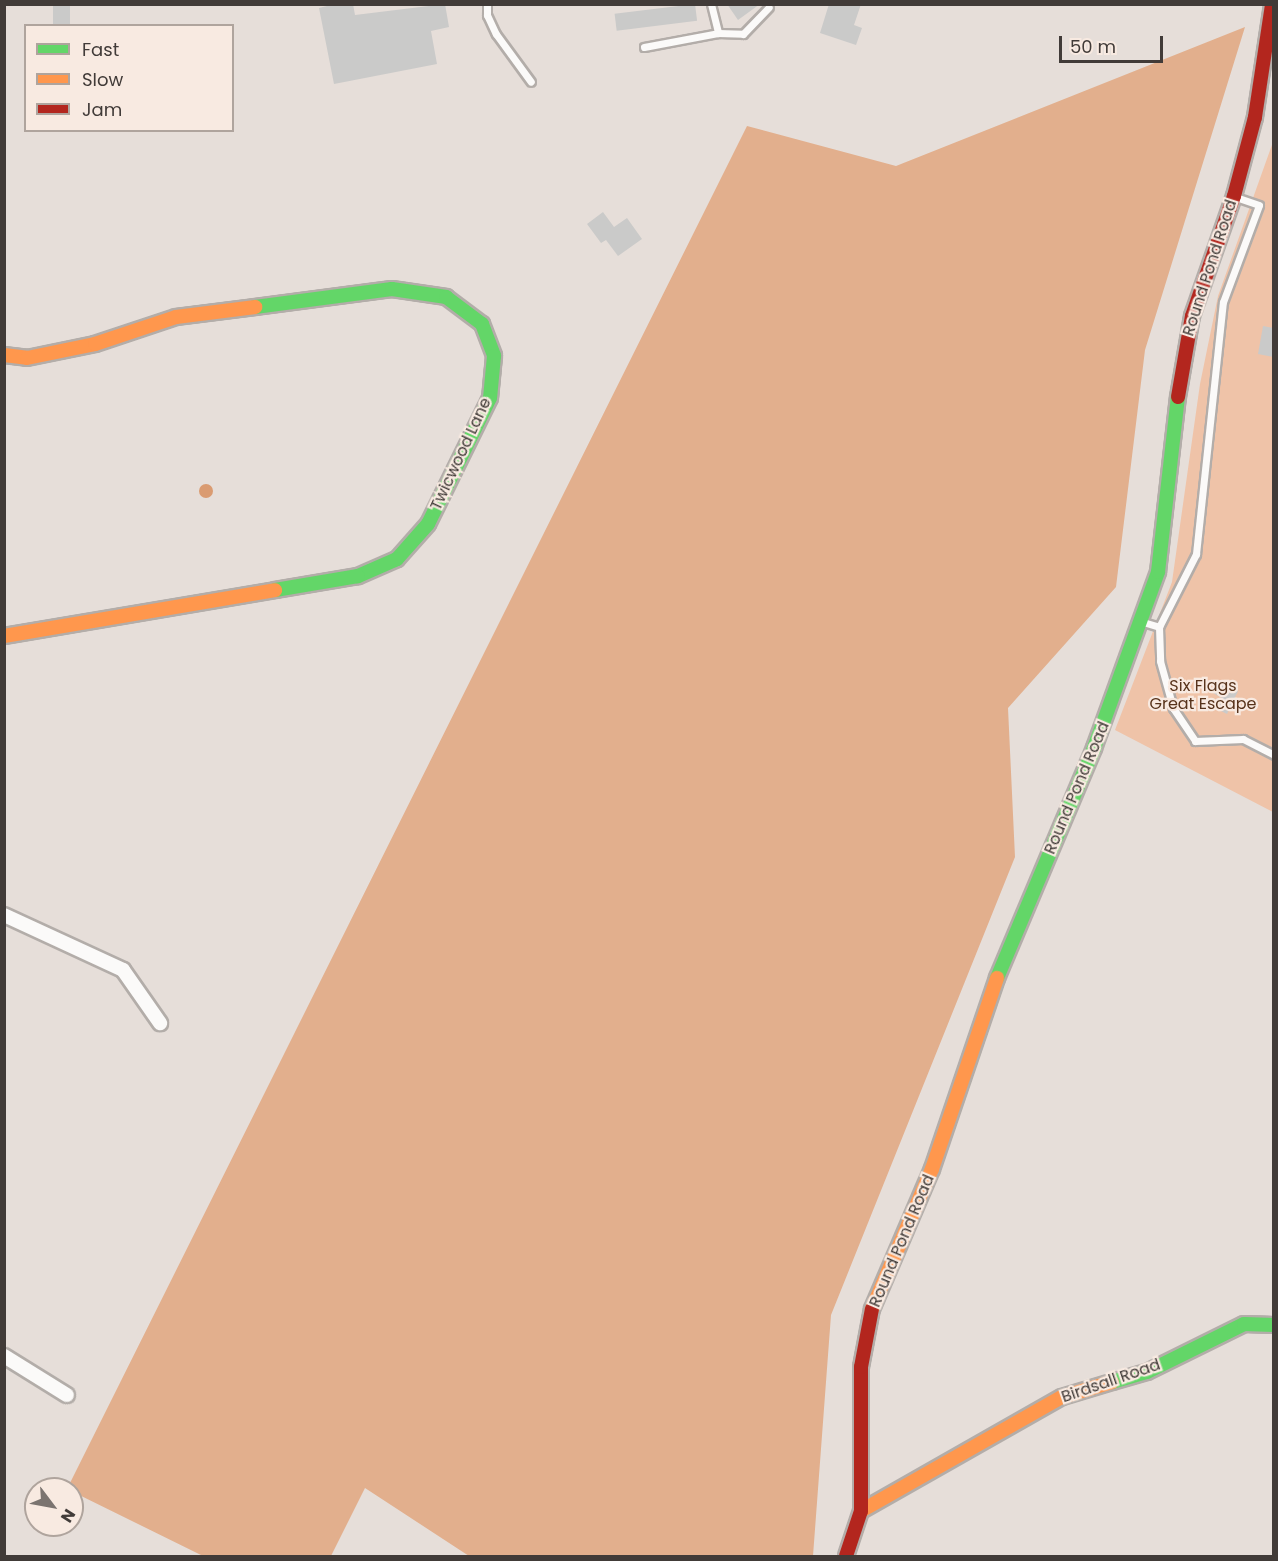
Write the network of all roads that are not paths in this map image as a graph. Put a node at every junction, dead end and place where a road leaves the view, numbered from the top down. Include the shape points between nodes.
1 (487, 4) edge
2 (711, 4) edge
3 (1272, 4) edge
4 (768, 7) dead end
5 (718, 33) junction
6 (644, 47) dead end
7 (531, 82) dead end
8 (1234, 196) junction
9 (4, 354) edge
10 (1143, 622) junction
11 (1159, 627) junction
12 (4, 636) edge
13 (1274, 755) edge
14 (4, 915) edge
15 (160, 1023) dead end
16 (1274, 1325) edge
17 (4, 1356) edge
18 (67, 1395) dead end
19 (861, 1511) junction
20 (846, 1557) edge

1 - 7 lane via 487,15 496,34
2 - 5 lane
3 - 8 street, Round Pond Road via 1255,117
4 - 5 lane via 743,34
5 - 6 lane
8 - 10 street, Round Pond Road via 1192,316 1182,362 1158,572
8 - 11 lane via 1259,205 1223,302 1196,554
9 - 12 street, Twicwood Lane via 27,358 95,344 176,317 392,289 446,297 482,324 494,356 490,398 428,524 397,559 358,576
10 - 11 lane
10 - 19 street, Round Pond Road via 1000,968 932,1169 872,1306 861,1367
11 - 13 lane via 1161,661 1173,708 1195,741 1243,739
14 - 15 street via 123,970
16 - 19 street, Birdsall Road via 1244,1324 1147,1372 1062,1397
17 - 18 street
19 - 20 street, Round Pond Road

